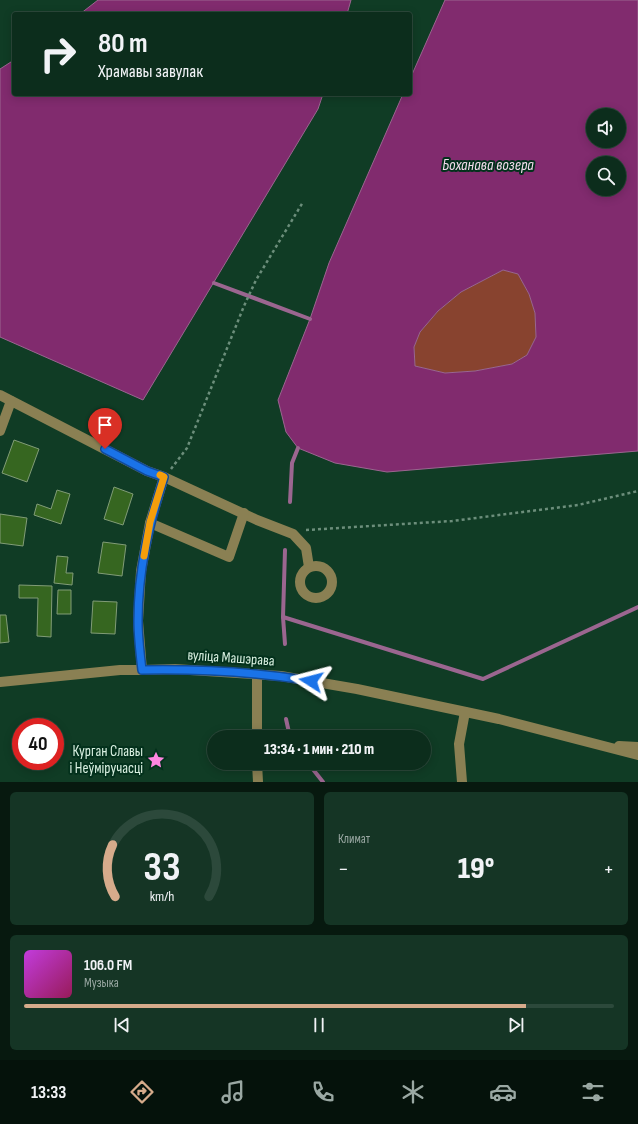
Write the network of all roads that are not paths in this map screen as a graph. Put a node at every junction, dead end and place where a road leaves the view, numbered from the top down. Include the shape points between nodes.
1 (0, 396) edge
2 (11, 401) junction
3 (0, 431) edge
4 (164, 477) junction
5 (244, 513) junction
6 (150, 522) junction
7 (309, 567) dead end
8 (142, 670) junction
9 (257, 674) junction
10 (0, 682) edge
11 (465, 712) junction
12 (257, 730) edge
13 (597, 745) junction
14 (638, 747) edge
15 (638, 755) edge
16 (258, 770) edge
17 (258, 782) edge
18 (462, 782) edge

1 - 2 street
2 - 3 street
2 - 4 street via 147,471
4 - 5 street
4 - 6 street
5 - 6 street via 229,557
5 - 7 street via 293,534 306,548
6 - 8 street via 141,571 138,621
8 - 9 street, вуліца Машэрава via 175,669
8 - 10 street, вуліца Машэрава
9 - 11 street, вуліца Машэрава via 357,688
9 - 12 street
11 - 13 street, вуліца Машэрава
11 - 18 street via 459,744
13 - 14 street, вуліца Машэрава
13 - 15 street, вуліца Машэрава
16 - 17 street

